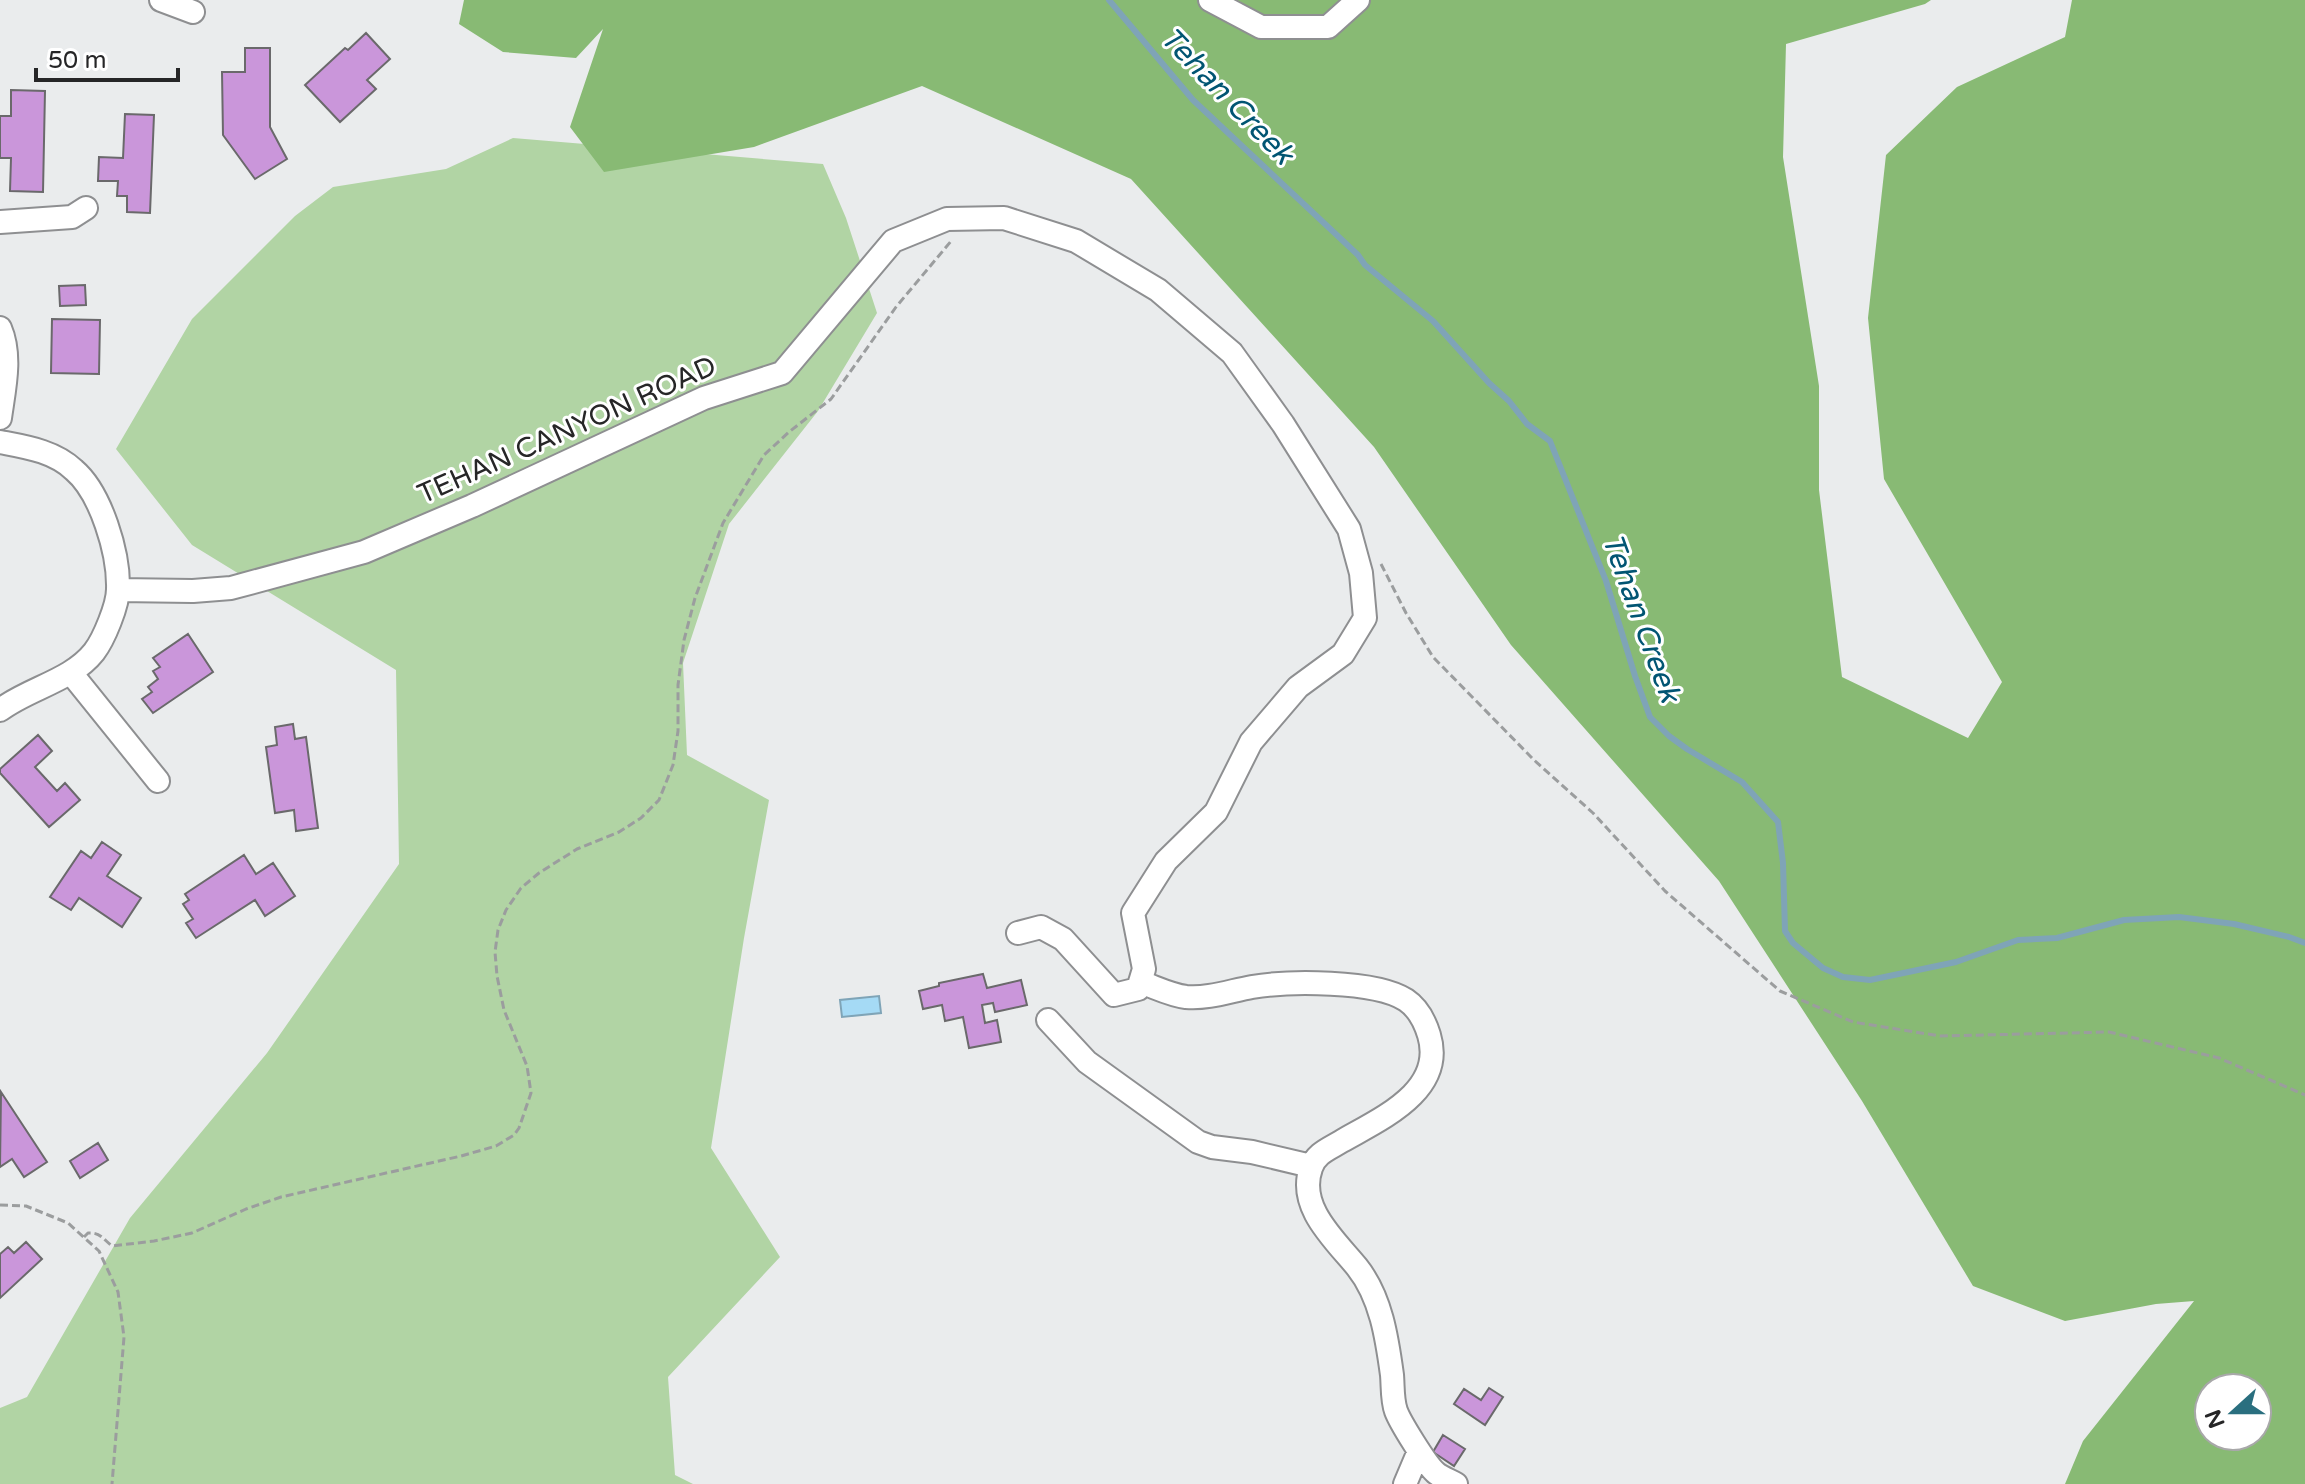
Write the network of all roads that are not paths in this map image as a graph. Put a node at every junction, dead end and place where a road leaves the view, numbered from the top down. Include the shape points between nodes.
1 (161, 0) edge
2 (1210, 0) edge
3 (1358, 0) edge
4 (193, 12) dead end
5 (86, 208) dead end
6 (0, 222) edge
7 (0, 328) edge
8 (0, 418) edge
9 (0, 442) edge
10 (118, 590) junction
11 (71, 673) junction
12 (0, 710) edge
13 (158, 781) dead end
14 (1018, 933) dead end
15 (1140, 982) junction
16 (1048, 1020) dead end
17 (1311, 1166) junction
18 (1419, 1451) junction
19 (1405, 1484) edge
20 (1456, 1484) edge

1 - 4 street
2 - 3 street via 1261,27 1328,27
5 - 6 street via 72,217
7 - 8 street via 7,366
9 - 10 street via 38,449 89,484 113,547
10 - 11 street via 94,651
10 - 15 street, TEHAN CANYON ROAD via 231,588 364,552 704,398 782,373 893,241 947,219 1004,218 1076,241 1158,290 1232,353 1349,529 1361,573 1365,618 1343,654 1298,687 1251,742 1216,812 1166,861 1133,913 1144,969
11 - 12 street
11 - 13 street
14 - 15 street via 1041,927 1063,939 1114,995 1138,989
15 - 17 street via 1187,997 1289,982 1329,983 1392,994 1417,1010 1432,1044 1432,1061 1417,1091 1388,1115 1317,1155
16 - 17 street via 1087,1062 1198,1142
17 - 18 street via 1309,1193 1321,1224 1363,1276 1379,1309 1396,1411
18 - 19 street
18 - 20 street via 1434,1472

